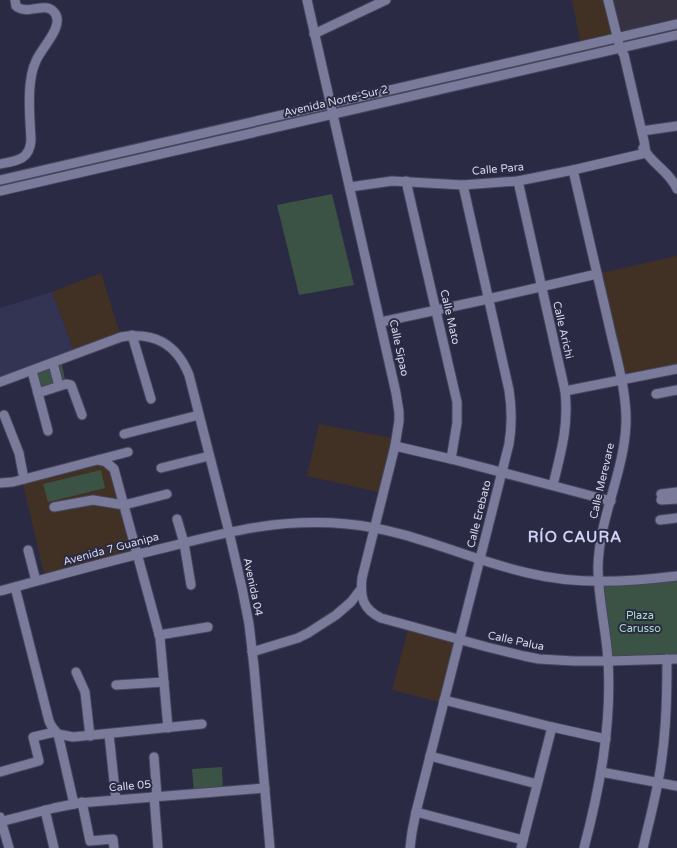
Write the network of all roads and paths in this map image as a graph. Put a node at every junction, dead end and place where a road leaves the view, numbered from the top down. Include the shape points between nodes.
1 (15, 0) edge
2 (307, 0) edge
3 (386, 0) edge
4 (608, 0) edge
5 (677, 24) edge
6 (314, 34) junction
7 (677, 35) edge
8 (617, 37) junction
9 (620, 48) junction
10 (331, 104) junction
11 (333, 114) junction
12 (677, 126) edge
13 (642, 131) junction
14 (646, 152) junction
15 (0, 164) edge
16 (573, 170) junction
17 (674, 177) edge
18 (0, 180) edge
19 (406, 181) junction
20 (518, 181) junction
21 (463, 184) junction
22 (350, 187) junction
23 (677, 189) edge
24 (0, 191) edge
25 (597, 274) junction
26 (541, 287) junction
27 (488, 299) junction
28 (436, 310) junction
29 (381, 322) junction
30 (132, 335) junction
31 (53, 363) junction
32 (677, 368) edge
33 (32, 371) junction
34 (622, 380) junction
35 (0, 382) edge
36 (63, 385) junction
37 (677, 390) edge
38 (565, 391) junction
39 (38, 393) junction
40 (656, 394) dead end
41 (151, 399) dead end
42 (4, 415) dead end
43 (82, 415) dead end
44 (199, 415) junction
45 (48, 431) dead end
46 (124, 434) dead end
47 (394, 446) junction
48 (128, 452) dead end
49 (209, 456) junction
50 (451, 459) junction
51 (98, 460) junction
52 (161, 468) dead end
53 (502, 472) junction
54 (24, 479) junction
55 (0, 483) edge
56 (553, 485) junction
57 (677, 492) edge
58 (167, 494) dead end
59 (677, 499) edge
60 (611, 501) junction
61 (124, 505) junction
62 (54, 507) dead end
63 (677, 518) edge
64 (177, 520) dead end
65 (660, 520) dead end
66 (374, 527) junction
67 (229, 532) junction
68 (184, 543) junction
69 (28, 550) dead end
70 (138, 554) junction
71 (480, 559) junction
72 (677, 576) edge
73 (36, 581) junction
74 (598, 582) junction
75 (191, 585) dead end
76 (15, 587) junction
77 (361, 589) junction
78 (0, 591) edge
79 (362, 598) joint
80 (208, 627) dead end
81 (159, 635) junction
82 (459, 640) junction
83 (252, 652) junction
84 (672, 659) edge
85 (608, 661) junction
86 (76, 672) dead end
87 (164, 682) junction
88 (116, 685) dead end
89 (444, 700) junction
90 (202, 724) dead end
91 (552, 727) junction
92 (168, 728) junction
93 (57, 733) junction
94 (109, 734) junction
95 (90, 736) junction
96 (606, 739) junction
97 (430, 756) junction
98 (154, 758) dead end
99 (0, 772) edge
100 (602, 772) junction
101 (658, 783) junction
102 (537, 784) junction
103 (677, 786) edge
104 (265, 788) junction
105 (155, 796) junction
106 (116, 800) junction
107 (78, 803) junction
108 (45, 810) junction
109 (416, 812) junction
110 (0, 821) edge
111 (522, 844) edge
112 (9, 848) edge
113 (54, 848) edge
114 (114, 848) edge
115 (158, 848) edge
116 (270, 848) edge
117 (410, 848) edge
118 (584, 848) edge
119 (643, 848) edge

1 - 15 street via 16,6 23,10 51,9 56,15 57,22 55,31 32,71 29,149 25,156 18,160
2 - 6 street, Calle Sipao
3 - 6 street
4 - 8 street
5 - 8 street, Avenida Norte-Sur 2
6 - 10 street, Calle Sipao
7 - 9 street, Avenida Norte-Sur 2
8 - 9 street
8 - 10 street, Avenida Norte-Sur 2
9 - 11 street, Avenida Norte-Sur 2
9 - 13 street via 624,55
9 - 14 street via 619,57 639,140
10 - 11 street, Calle Sipao
10 - 18 street, Avenida Norte-Sur 2
11 - 22 street, Calle Sipao
11 - 24 street, Avenida Norte-Sur 2
12 - 13 street
13 - 14 street
14 - 16 street, Calle Para
14 - 17 street via 649,158
16 - 20 street, Calle Para
16 - 25 street, Calle Merevare
17 - 23 street
19 - 21 street, Calle Para
19 - 22 street, Calle Para via 376,182
19 - 28 street, Calle Mato
20 - 21 street, Calle Para
20 - 26 street, Calle Arichi
21 - 27 street, Calle Erebato
22 - 29 street, Calle Sipao
25 - 26 street
25 - 34 street, Calle Merevare
26 - 27 street
26 - 38 street, Calle Arichi
27 - 28 street
27 - 53 street, Calle Erebato via 511,405 512,430
28 - 29 street
28 - 50 street, Calle Mato via 457,402 457,423
29 - 47 street, Calle Sipao via 399,412
30 - 31 street via 109,341
30 - 41 street
30 - 44 street, Avenida 04 via 150,336 173,350 185,365
31 - 33 street
31 - 36 street
32 - 34 street
33 - 35 street
33 - 39 street
34 - 38 street
34 - 60 street, Calle Merevare via 626,424
36 - 39 street
36 - 43 street via 72,387
37 - 40 street
38 - 56 street, Calle Arichi via 566,430
39 - 45 street
42 - 54 street via 19,453
44 - 46 street
44 - 49 street, Avenida 04
47 - 50 street
47 - 66 street, Calle Sipao
48 - 51 street
49 - 52 street
49 - 67 street, Avenida 04
50 - 53 street
51 - 54 street
51 - 61 street via 106,462 114,469
53 - 56 street
53 - 71 street, Calle Erebato
54 - 55 street
56 - 60 street
57 - 59 street via 661,497
58 - 61 street
60 - 74 street, Calle Merevare via 599,552
61 - 62 street via 93,500
61 - 70 street
63 - 65 street
64 - 68 street
66 - 67 street, Avenida 7 Guanipa via 294,522
66 - 71 street, Avenida 7 Guanipa via 412,536
66 - 77 street, Calle Sipao
67 - 68 street, Avenida 7 Guanipa
67 - 83 street, Avenida 04 via 245,600
68 - 70 street, Avenida 7 Guanipa
68 - 75 street
69 - 73 street
70 - 73 street, Avenida 7 Guanipa
70 - 81 street
71 - 74 street, Avenida 7 Guanipa via 544,577
71 - 82 street, Calle Erebato
72 - 74 street, Avenida 7 Guanipa
73 - 76 street, Avenida 7 Guanipa
74 - 85 street, Calle Merevare
76 - 78 street, Avenida 7 Guanipa
76 - 93 street via 49,721
77 - 79 street, Calle Sipao
77 - 83 street via 336,615 308,633
79 - 82 street, Calle Palua via 372,614
80 - 81 street
81 - 87 street
82 - 85 street, Calle Palua via 532,658
82 - 89 street, Calle Erebato
83 - 104 street, Avenida 04
84 - 85 street, Calle Palua
84 - 101 street
85 - 96 street, Calle Merevare
86 - 95 street via 86,692
87 - 88 street
87 - 92 street
89 - 91 street
89 - 97 street, Calle Erebato
90 - 92 street
91 - 96 street
91 - 102 street
92 - 94 street
93 - 95 street via 68,737
93 - 99 street via 33,737 40,761
93 - 107 street
94 - 95 street
94 - 106 street
96 - 100 street, Calle Merevare
97 - 102 street
97 - 109 street, Calle Erebato
98 - 105 street
100 - 101 street
100 - 118 street, Calle Merevare
101 - 103 street
101 - 119 street
102 - 111 street
104 - 105 street, Calle 05
104 - 116 street, Avenida 04
105 - 106 street, Calle 05
105 - 115 street
106 - 107 street, Calle 05
107 - 108 street, Calle 05
107 - 114 street via 90,841 113,839
108 - 110 street, Calle 05
108 - 113 street
109 - 111 street
109 - 117 street, Calle Erebato
110 - 112 street

